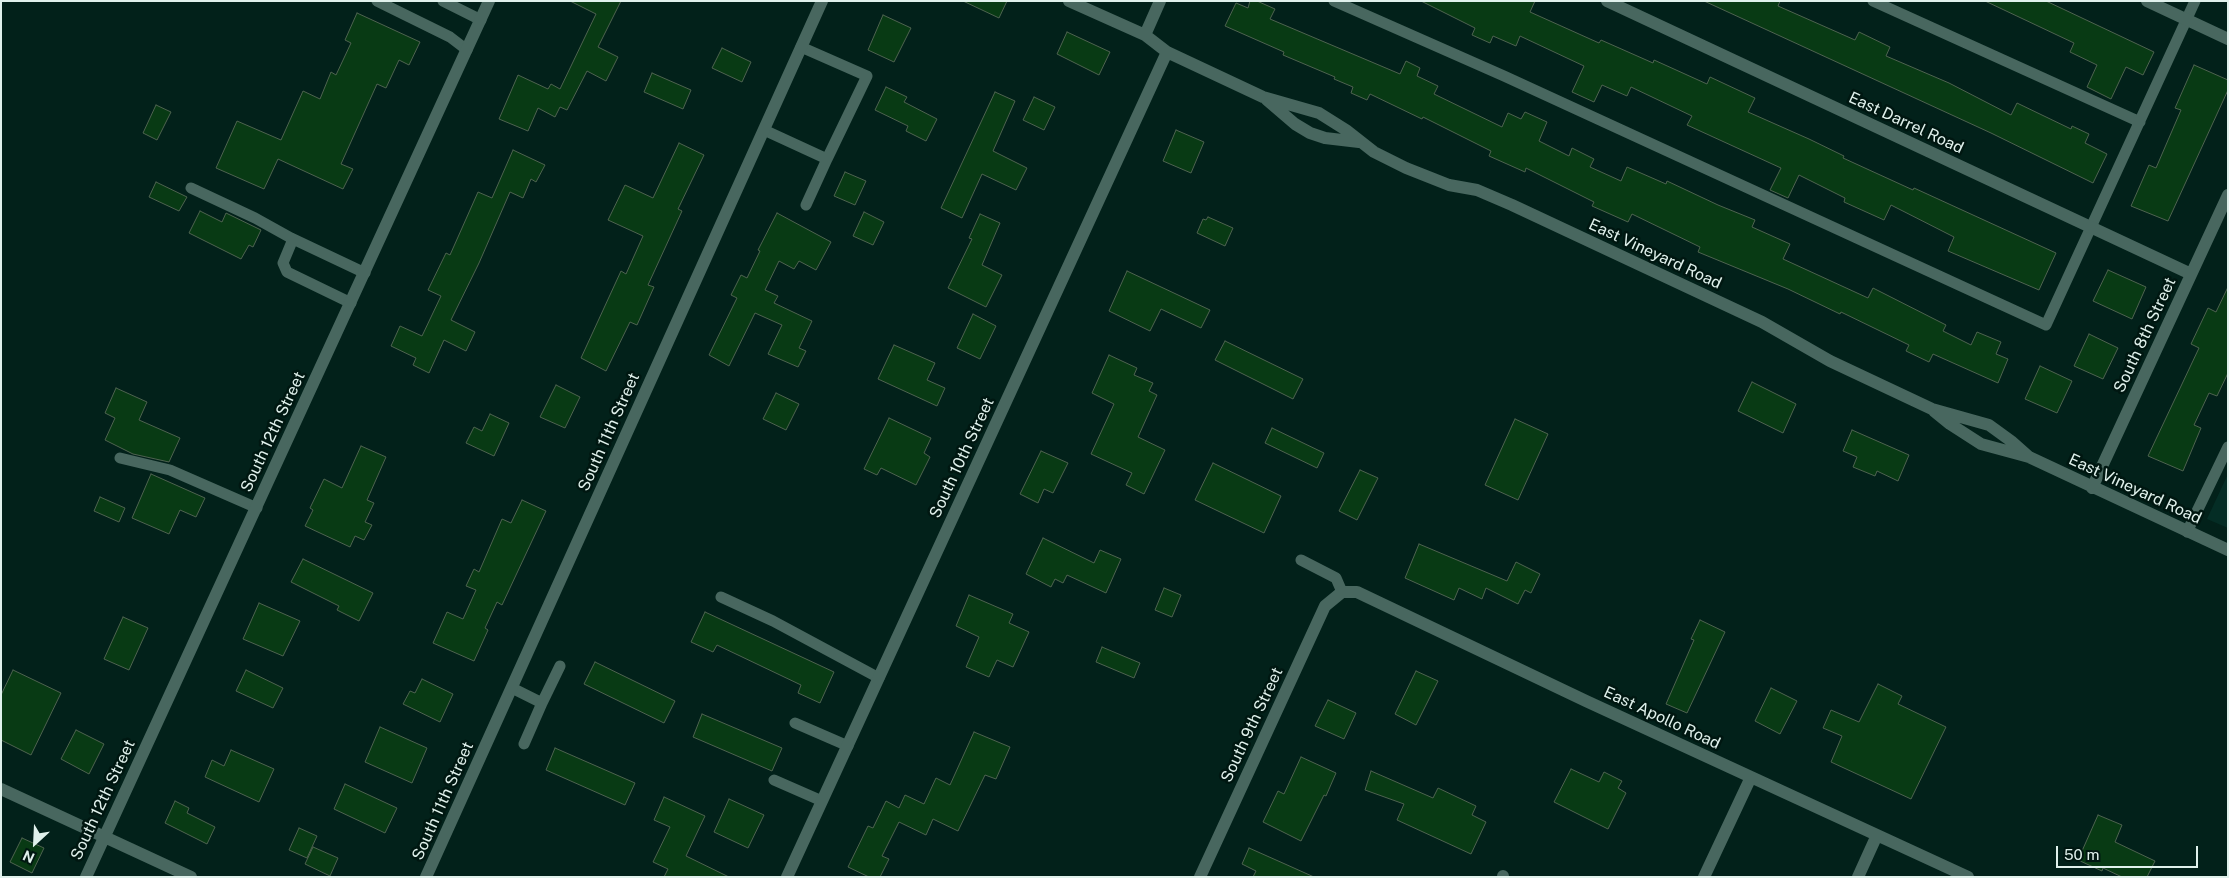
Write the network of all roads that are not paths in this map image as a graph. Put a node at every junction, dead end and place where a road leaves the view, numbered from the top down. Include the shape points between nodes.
1 (377, 1) edge
2 (443, 1) edge
3 (489, 1) edge
4 (822, 1) edge
5 (1069, 1) edge
6 (1160, 1) edge
7 (1334, 1) edge
8 (1607, 1) edge
9 (1873, 1) edge
10 (2147, 1) edge
11 (2195, 1) edge
12 (481, 20) junction
13 (2187, 20) junction
14 (1144, 35) junction
15 (2228, 38) edge
16 (801, 48) junction
17 (467, 50) junction
18 (1167, 52) junction
19 (1263, 97) junction
20 (2140, 122) junction
21 (764, 130) junction
22 (1359, 142) junction
23 (827, 159) junction
24 (191, 188) dead end
25 (2228, 195) edge
26 (806, 205) dead end
27 (2091, 228) junction
28 (294, 239) junction
29 (365, 273) junction
30 (2191, 274) junction
31 (351, 303) junction
32 (1932, 409) junction
33 (2228, 447) edge
34 (2029, 457) junction
35 (120, 458) dead end
36 (2092, 488) junction
37 (256, 508) junction
38 (2187, 532) junction
39 (2228, 550) edge
40 (1300, 560) dead end
41 (1342, 592) junction
42 (721, 597) dead end
43 (560, 666) dead end
44 (879, 678) junction
45 (512, 688) junction
46 (542, 703) junction
47 (795, 723) dead end
48 (524, 744) dead end
49 (848, 746) junction
50 (1751, 777) junction
51 (774, 780) dead end
52 (1, 789) edge
53 (822, 802) junction
54 (1877, 835) junction
55 (104, 837) junction
56 (86, 877) edge
57 (191, 877) edge
58 (426, 877) edge
59 (787, 877) edge
60 (1200, 877) edge
61 (1704, 877) edge
62 (1858, 877) edge
63 (1968, 877) edge

1 - 17 lane via 450,37
2 - 12 lane
3 - 12 street, South 12th Street
4 - 16 street, South 11th Street
5 - 14 street, East Vineyard Road
6 - 14 street
7 - 27 lane via 2046,326
8 - 27 street, East Darrel Road
9 - 20 lane
10 - 13 street
11 - 13 lane
12 - 17 street, South 12th Street
13 - 15 street
13 - 20 lane
14 - 18 street, East Vineyard Road
16 - 21 street, South 11th Street
16 - 23 lane via 867,76
17 - 29 street, South 12th Street
18 - 19 street, East Vineyard Road
18 - 44 street, South 10th Street
19 - 22 street, East Vineyard Road via 1318,113
19 - 22 street, East Vineyard Road via 1310,133
20 - 27 lane
21 - 23 lane
21 - 45 street, South 11th Street
22 - 32 street, East Vineyard Road via 1406,168 1503,201 1762,322 1830,361
23 - 26 lane
24 - 28 lane
25 - 30 street, South 8th Street
27 - 30 street, East Darrel Road
28 - 29 lane
28 - 31 lane via 284,263 287,272
29 - 31 street, South 12th Street
30 - 36 street, South 8th Street
31 - 37 street, South 12th Street
32 - 34 street, East Vineyard Road via 1981,444
32 - 34 street, East Vineyard Road via 1989,424
33 - 38 lane
34 - 36 street, East Vineyard Road
35 - 37 lane via 170,470
36 - 38 street, East Vineyard Road
37 - 55 street, South 12th Street
38 - 39 street, East Vineyard Road
40 - 41 lane via 1336,578
41 - 50 street, East Apollo Road via 1357,592
41 - 60 street, South 9th Street via 1325,606
42 - 44 lane
43 - 46 lane
44 - 49 street, South 10th Street
45 - 46 lane
45 - 58 street, South 11th Street
46 - 48 lane
47 - 49 lane
49 - 53 street, South 10th Street
50 - 54 street, East Apollo Road
50 - 61 street
51 - 53 lane
52 - 55 street
53 - 59 street, South 10th Street
54 - 62 street
54 - 63 street, East Apollo Road
55 - 56 street, South 12th Street
55 - 57 street

